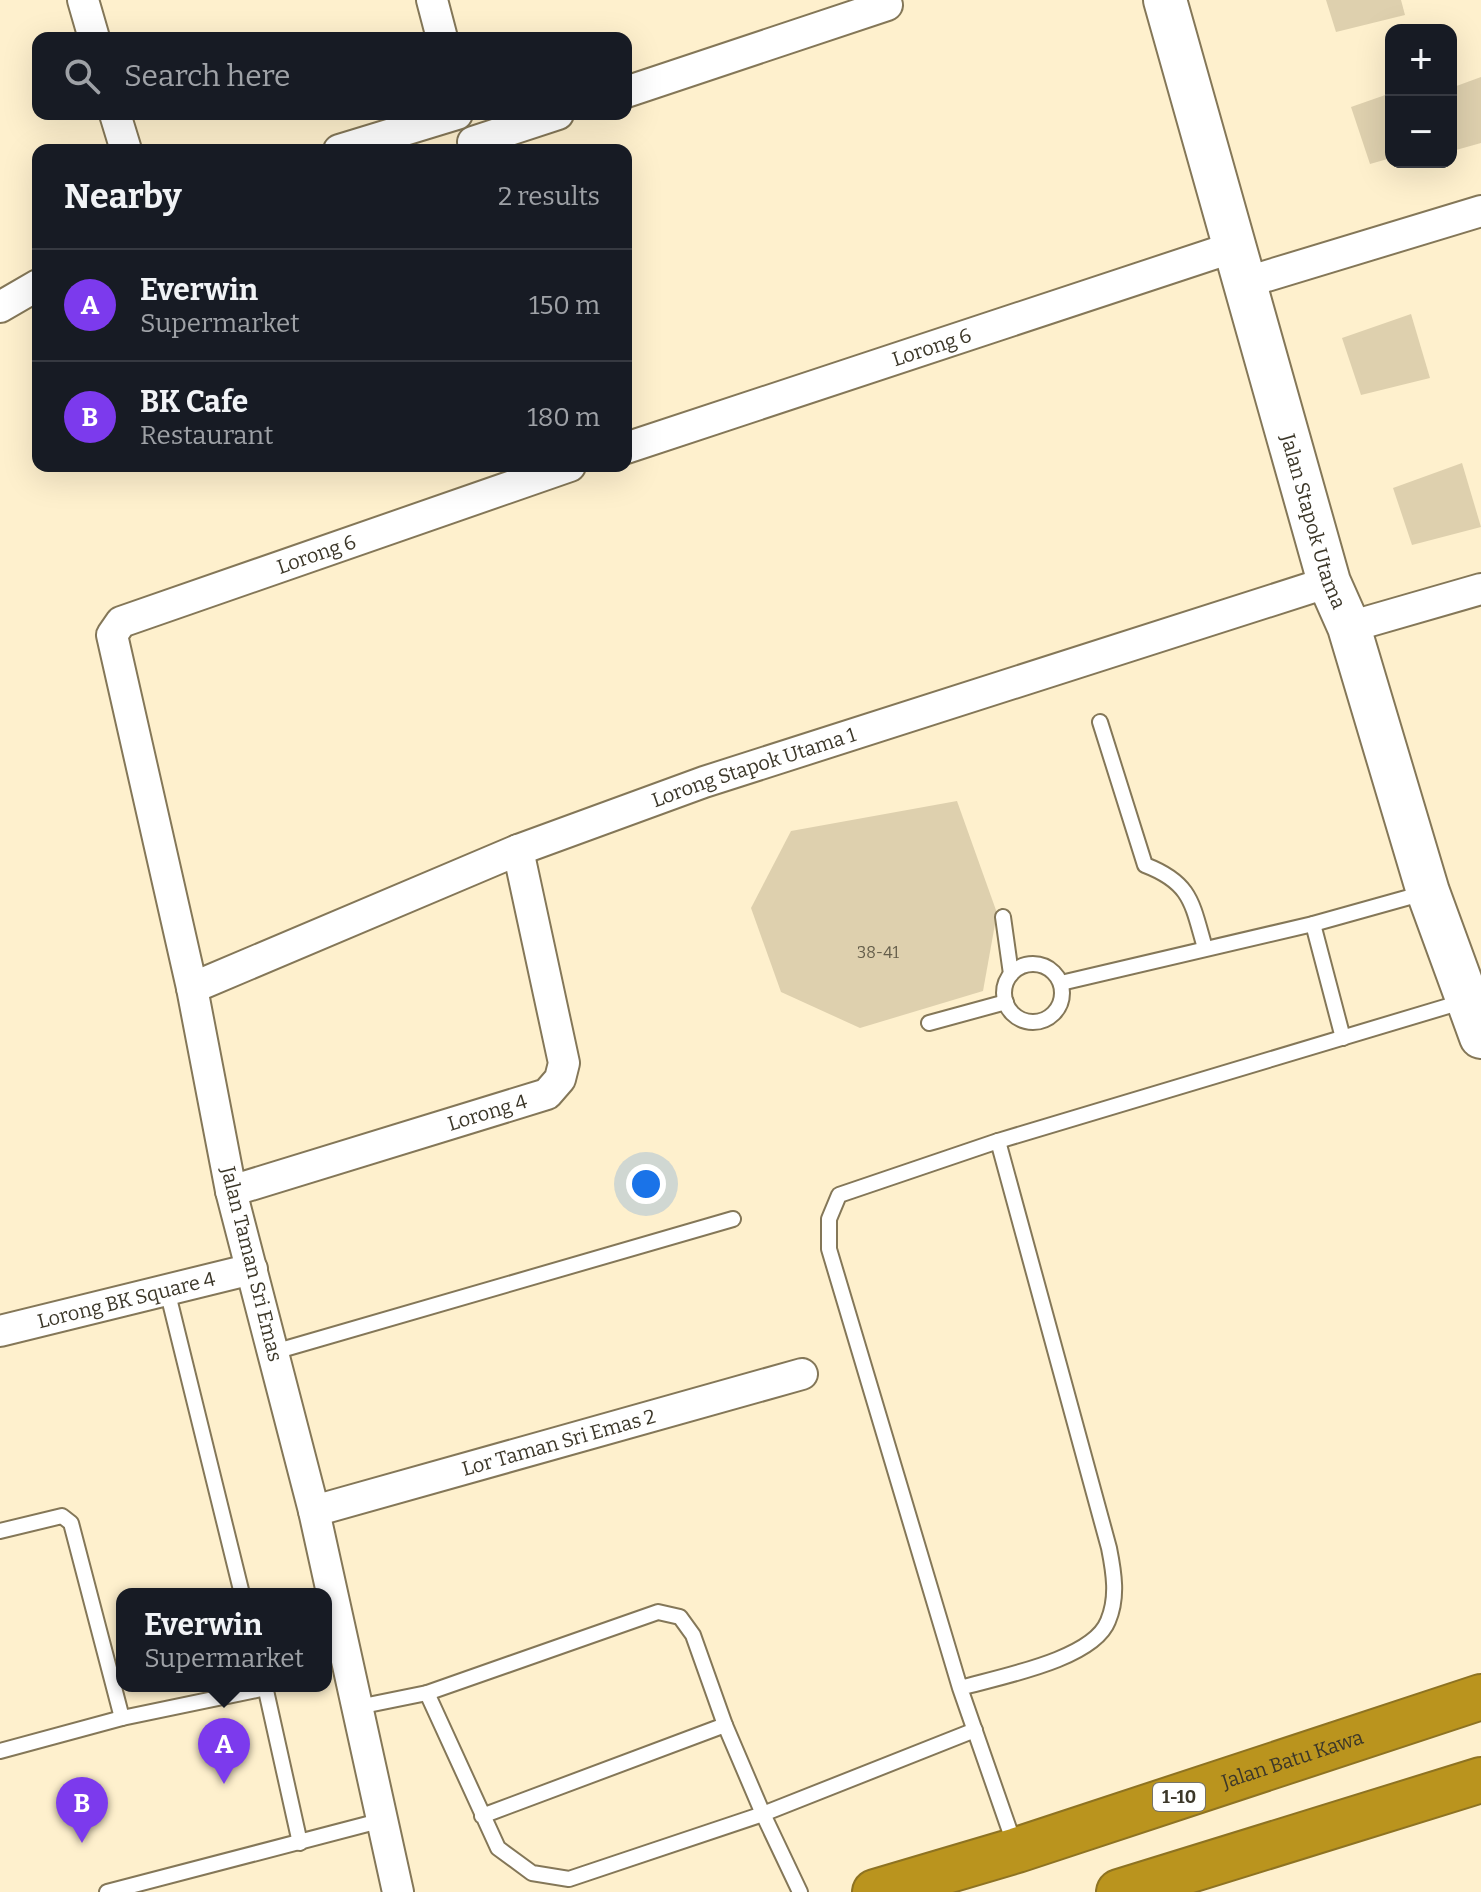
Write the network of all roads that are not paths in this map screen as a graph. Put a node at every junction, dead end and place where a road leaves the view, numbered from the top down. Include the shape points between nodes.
1 (83, 0) edge
2 (432, 0) edge
3 (1165, 0) edge
4 (887, 5) dead end
5 (92, 32) edge
6 (440, 32) edge
7 (632, 90) edge
8 (117, 120) edge
9 (437, 120) edge
10 (533, 120) edge
11 (471, 135) edge
12 (124, 144) edge
13 (359, 144) edge
14 (1481, 211) edge
15 (1242, 264) junction
16 (32, 288) edge
17 (0, 307) edge
18 (632, 446) edge
19 (553, 472) edge
20 (1329, 582) junction
21 (1481, 589) edge
22 (1349, 627) junction
23 (112, 635) joint
24 (1100, 722) dead end
25 (518, 850) junction
26 (1428, 892) junction
27 (1003, 917) dead end
28 (1313, 924) junction
29 (1205, 948) junction
30 (1011, 974) junction
31 (1061, 983) junction
32 (192, 988) junction
33 (1006, 1002) junction
34 (1477, 1011) edge
35 (929, 1023) dead end
36 (1343, 1038) junction
37 (998, 1141) junction
38 (231, 1191) junction
39 (733, 1219) dead end
40 (252, 1269) junction
41 (167, 1290) junction
42 (0, 1331) edge
43 (274, 1352) junction
44 (802, 1374) dead end
45 (314, 1511) junction
46 (0, 1531) edge
47 (241, 1588) edge
48 (331, 1588) edge
49 (332, 1591) edge
50 (960, 1688) junction
51 (243, 1692) edge
52 (267, 1692) edge
53 (427, 1693) junction
54 (1481, 1697) edge
55 (358, 1707) junction
56 (122, 1718) junction
57 (725, 1725) junction
58 (975, 1730) junction
59 (0, 1751) edge
60 (1481, 1780) edge
61 (763, 1814) junction
62 (482, 1816) junction
63 (383, 1820) junction
64 (300, 1843) junction
65 (1017, 1850) junction
66 (107, 1892) edge
67 (398, 1892) edge
68 (800, 1892) edge
69 (875, 1892) edge
70 (1119, 1892) edge

1 - 5 street
2 - 6 street
3 - 15 main road, Jalan Stapok Utama
4 - 7 street
8 - 12 street
9 - 13 street
10 - 11 street
14 - 15 street, Lorong 6
15 - 18 street, Lorong 6
15 - 20 main road, Jalan Stapok Utama
16 - 17 street
19 - 23 street, Lorong 6 via 121,622
20 - 22 main road, Jalan Stapok Utama
20 - 25 street, Lorong Stapok Utama 1 via 704,782
21 - 22 street
22 - 26 main road, Jalan Stapok Utama
23 - 32 street, Jalan Taman Sri Emas
24 - 29 lane via 1145,865 1168,873 1188,892
25 - 32 street, Lorong Stapok Utama 1
25 - 38 street, Lorong 4 via 564,1063 560,1079 547,1094
26 - 28 lane
26 - 34 main road, Jalan Stapok Utama
27 - 30 lane
28 - 29 lane
28 - 36 lane
29 - 31 lane
30 - 31 lane via 1035,964 1050,970
30 - 33 lane
31 - 33 lane via 1057,1009 1042,1020 1024,1020
32 - 38 street, Jalan Taman Sri Emas
33 - 35 lane
34 - 36 lane
36 - 37 lane
37 - 50 lane via 1109,1548 1114,1602 1108,1624 1089,1645
37 - 50 lane via 839,1195 829,1219 829,1249
38 - 40 street, Jalan Taman Sri Emas
39 - 43 lane
40 - 41 street, Lorong BK Square 4
40 - 43 street, Jalan Taman Sri Emas
41 - 42 street, Lorong BK Square 4
41 - 47 lane
43 - 45 street, Jalan Taman Sri Emas
44 - 45 street, Lor Taman Sri Emas 2
45 - 48 street, Jalan Taman Sri Emas
46 - 56 lane via 62,1516 71,1523
49 - 55 street, Jalan Taman Sri Emas
50 - 58 lane
51 - 56 lane
52 - 64 lane
53 - 55 lane
53 - 57 lane via 658,1612 680,1617 693,1635
53 - 62 lane
54 - 65 highway, Jalan Batu Kawa / 1-10
55 - 63 street, Jalan Taman Sri Emas
56 - 59 lane
57 - 61 lane
57 - 62 lane
58 - 61 lane
58 - 65 lane
60 - 70 highway
61 - 62 lane via 569,1879 532,1873 498,1848
61 - 68 lane
63 - 64 lane
63 - 67 street, Jalan Taman Sri Emas
64 - 66 lane
65 - 69 highway, Jalan Batu Kawa / 1-10

